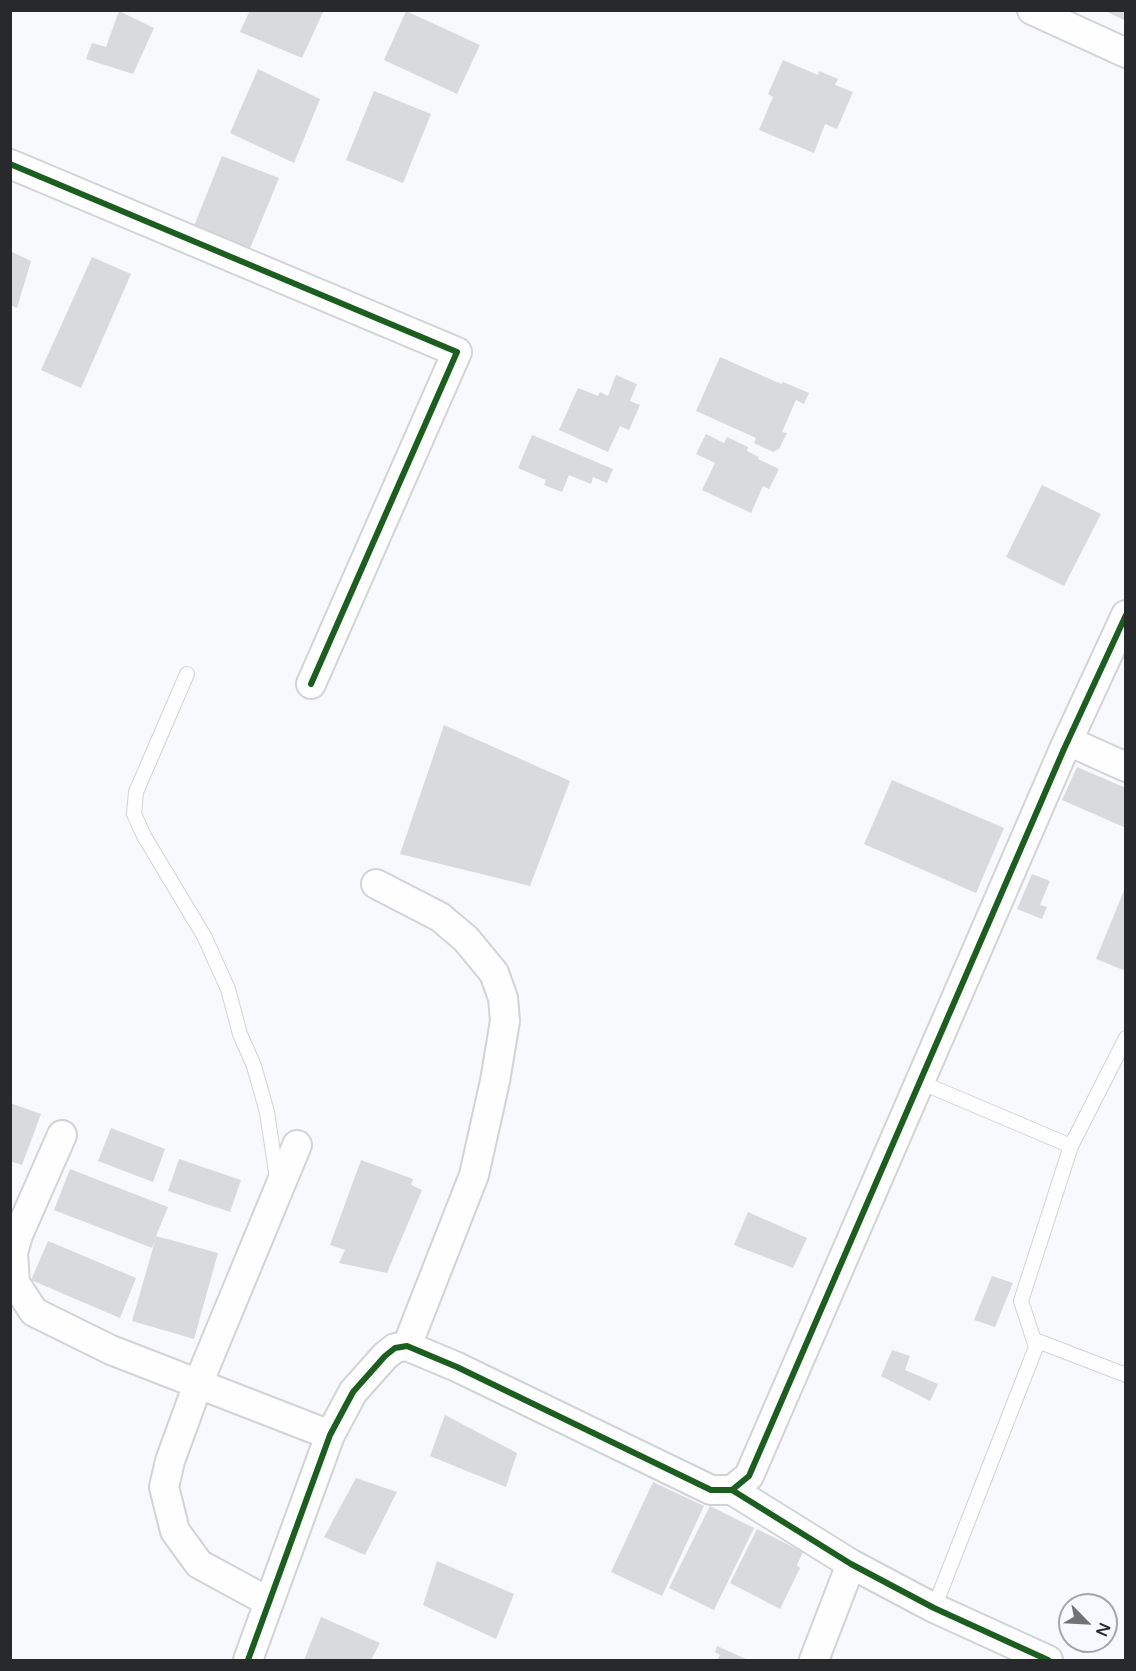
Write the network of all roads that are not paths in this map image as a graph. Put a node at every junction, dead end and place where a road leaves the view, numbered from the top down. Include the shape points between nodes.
1 (1032, 10) edge
2 (1125, 53) edge
3 (10, 164) edge
4 (1125, 615) edge
5 (187, 674) dead end
6 (311, 684) dead end
7 (1068, 741) junction
8 (1125, 767) edge
9 (376, 884) dead end
10 (1125, 1038) edge
11 (1119, 1066) edge
12 (920, 1082) junction
13 (62, 1135) dead end
14 (297, 1145) dead end
15 (1071, 1146) junction
16 (279, 1188) junction
17 (1035, 1340) junction
18 (407, 1346) junction
19 (1125, 1375) edge
20 (198, 1384) junction
21 (330, 1435) junction
22 (732, 1490) junction
23 (851, 1564) junction
24 (269, 1602) junction
25 (934, 1608) junction
26 (248, 1660) edge
27 (814, 1660) edge
28 (1047, 1660) edge

1 - 2 street
3 - 6 street via 457,352
4 - 7 street
5 - 16 lane via 136,792 134,814 204,936 228,989 267,1112
7 - 8 street
7 - 12 street
9 - 18 street via 440,917 466,939 494,973 503,998 505,1021 474,1175
10 - 11 lane
11 - 15 lane
12 - 15 lane
12 - 22 street via 749,1476
13 - 20 street via 18,1235 13,1253 15,1283 34,1312 58,1326
14 - 16 street
15 - 17 lane via 1021,1301
16 - 20 street
17 - 19 lane
17 - 25 lane via 1026,1377
18 - 21 street via 390,1352 353,1392
18 - 22 street via 711,1490
20 - 21 street
20 - 24 street via 164,1486 172,1523 199,1564
21 - 24 street
22 - 23 street
23 - 25 street
23 - 27 street
24 - 26 street
25 - 28 street

